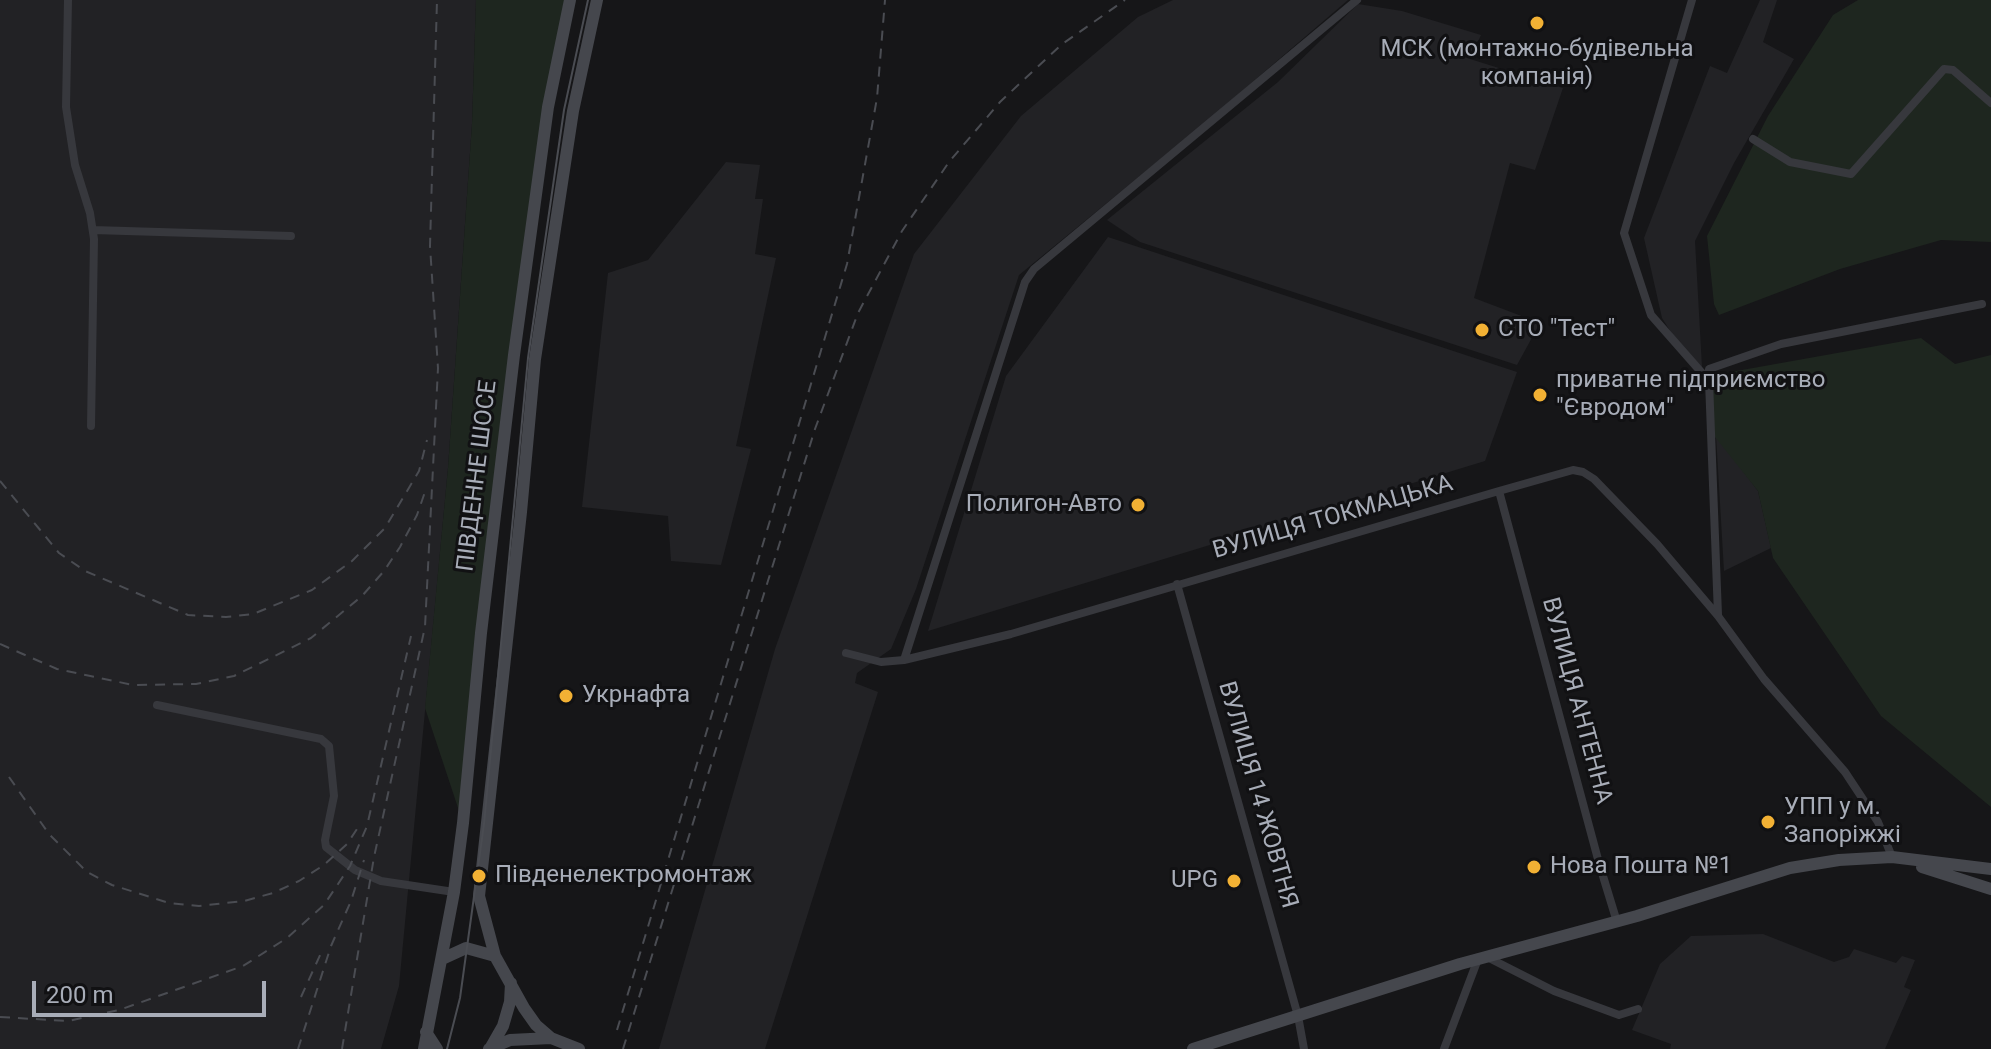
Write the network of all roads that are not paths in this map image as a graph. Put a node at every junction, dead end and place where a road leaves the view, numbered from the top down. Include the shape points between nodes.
1 (68, 0) edge
2 (570, 0) edge
3 (597, 0) edge
4 (1357, 0) edge
5 (1692, 0) edge
6 (1991, 103) edge
7 (1753, 139) dead end
8 (93, 230) junction
9 (291, 236) dead end
10 (1982, 304) dead end
11 (1709, 381) junction
12 (91, 426) dead end
13 (1499, 491) junction
14 (1177, 584) junction
15 (1718, 616) junction
16 (846, 653) dead end
17 (904, 660) junction
18 (157, 705) dead end
19 (1892, 857) junction
20 (1991, 869) edge
21 (1991, 889) edge
22 (454, 892) junction
23 (1617, 922) junction
24 (495, 956) junction
25 (1482, 958) junction
26 (442, 959) junction
27 (511, 982) junction
28 (1638, 1009) dead end
29 (1298, 1016) junction
30 (426, 1032) junction
31 (551, 1038) junction
32 (490, 1048) edge
33 (575, 1048) edge
34 (424, 1049) edge
35 (437, 1049) edge
36 (1193, 1049) edge
37 (1304, 1049) edge
38 (1444, 1049) edge

1 - 8 street via 66,107
2 - 22 main road, ПІВДЕННЕ ШОСЕ via 548,107 514,355
3 - 24 main road, ПІВДЕННЕ ШОСЕ via 573,111 535,359 479,896
4 - 17 street via 1034,269 1025,282
5 - 11 street via 1624,233 1651,315
6 - 7 street via 1953,70 1944,69 1851,174 1790,162
8 - 9 street
8 - 12 street
10 - 11 street via 1781,344 1709,369
11 - 15 street
13 - 14 street, ВУЛИЦЯ ТОКМАЦЬКА
13 - 15 street, ВУЛИЦЯ ТОКМАЦЬКА via 1573,470 1583,472 1657,544
13 - 23 street, ВУЛИЦЯ АНТЕННА
14 - 17 street, ВУЛИЦЯ ТОКМАЦЬКА
14 - 29 street, ВУЛИЦЯ 14 ЖОВТНЯ
15 - 19 street via 1764,679 1845,772 1878,822
16 - 17 street, ВУЛИЦЯ ТОКМАЦЬКА via 881,662
18 - 22 street via 321,739 329,746 334,796 326,847 355,870 381,881
19 - 20 main road
19 - 21 main road
19 - 23 main road via 1790,868
22 - 26 main road, ПІВДЕННЕ ШОСЕ
23 - 25 main road
24 - 26 main road via 466,948
24 - 27 main road, ПІВДЕННЕ ШОСЕ
25 - 28 street via 1619,1015
25 - 29 main road
25 - 38 street
26 - 30 main road, ПІВДЕННЕ ШОСЕ
27 - 31 main road, ПІВДЕННЕ ШОСЕ via 536,1025
27 - 32 main road via 503,1026
29 - 36 main road
29 - 37 street, ВУЛИЦЯ 14 ЖОВТНЯ
30 - 34 main road
30 - 35 main road
31 - 32 main road via 510,1040
31 - 33 main road

